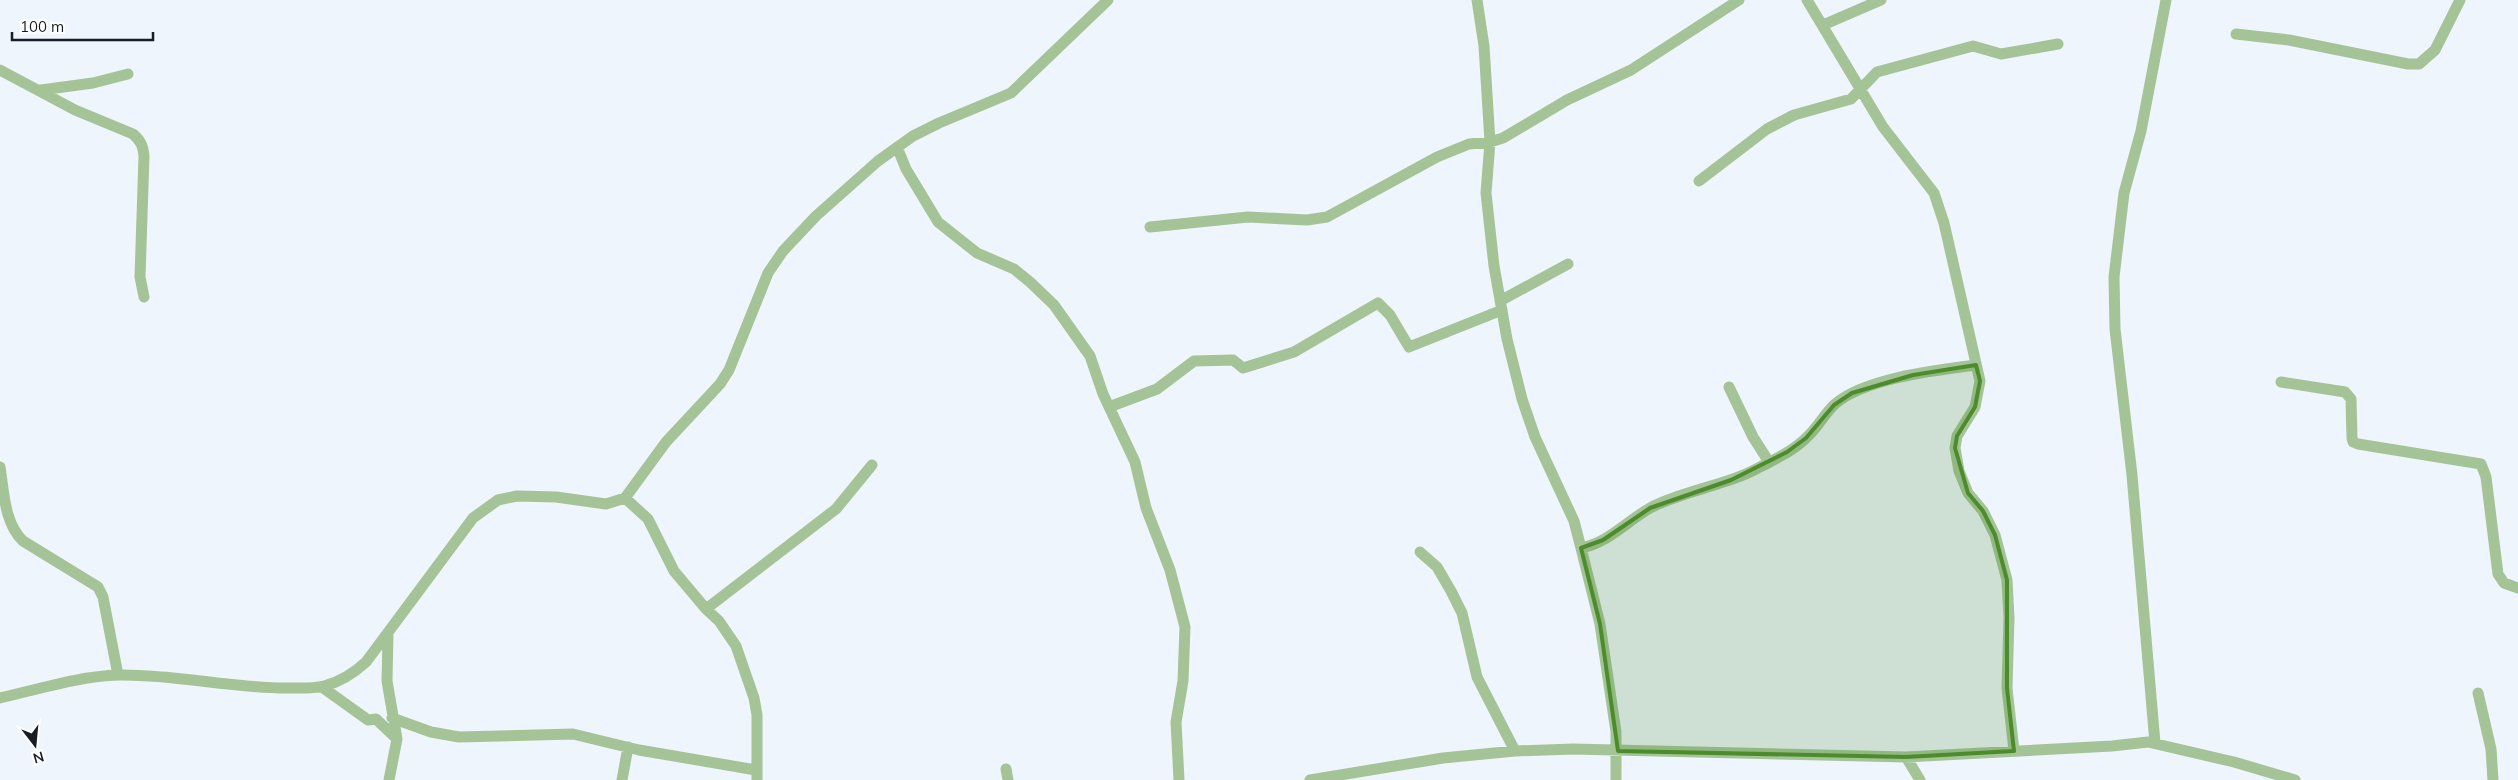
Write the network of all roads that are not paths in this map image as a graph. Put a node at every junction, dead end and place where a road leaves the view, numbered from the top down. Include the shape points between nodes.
1 (1108, 0) edge
2 (1477, 0) edge
3 (1739, 0) edge
4 (1807, 0) edge
5 (1882, 0) edge
6 (2166, 0) edge
7 (2460, 0) edge
8 (1824, 25) junction
9 (2236, 34) dead end
10 (2058, 44) dead end
11 (0, 70) edge
12 (128, 74) dead end
13 (1860, 89) junction
14 (41, 90) junction
15 (1490, 142) junction
16 (897, 147) junction
17 (1699, 181) dead end
18 (1150, 227) dead end
19 (1568, 264) dead end
20 (144, 297) dead end
21 (1501, 305) junction
22 (1976, 365) junction
23 (2281, 382) dead end
24 (1729, 388) dead end
25 (1109, 407) junction
26 (1769, 462) junction
27 (872, 465) dead end
28 (0, 466) edge
29 (625, 498) junction
30 (1581, 548) junction
31 (1420, 552) dead end
32 (2518, 588) edge
33 (706, 609) junction
34 (388, 634) junction
35 (118, 675) junction
36 (322, 686) junction
37 (2478, 693) dead end
38 (0, 698) edge
39 (392, 718) junction
40 (397, 739) junction
41 (2155, 743) junction
42 (628, 747) junction
43 (1515, 751) junction
44 (1618, 751) junction
45 (2014, 751) junction
46 (1906, 758) junction
47 (756, 775) edge
48 (389, 780) edge
49 (622, 780) edge
50 (1178, 780) edge
51 (1310, 780) edge
52 (1616, 780) edge
53 (1920, 780) edge
54 (2295, 780) edge
55 (2493, 780) edge

1 - 16 street via 1012,93 939,122
2 - 15 street via 1484,46
3 - 15 street via 1631,70 1566,100 1519,130
4 - 8 street
5 - 8 street
6 - 41 street via 2141,131 2124,192 2114,277 2116,329
7 - 9 street via 2435,50 2419,64 2289,40
8 - 13 street
10 - 13 street via 2000,54 1973,46 1877,72
11 - 14 street
12 - 14 street via 93,83
13 - 17 street via 1851,99 1794,115 1767,129
13 - 22 street via 1883,127 1934,193
14 - 20 street via 75,110 133,134 143,146 140,277
15 - 18 street via 1469,144 1436,157 1327,217 1307,220 1248,217
15 - 21 street via 1486,194
16 - 25 street via 906,169 938,222 976,252 1014,269 1054,305 1090,356
16 - 29 street via 842,192 782,251 768,273 729,370 666,442
19 - 21 street
21 - 25 street via 1409,347 1390,315 1378,303 1294,352 1243,368 1233,360 1194,361 1157,389
21 - 30 street via 1522,399 1574,522
22 - 26 street via 1913,375 1852,393 1834,404 1806,438
22 - 45 street via 1980,381 1975,408 1957,436 1955,448 1959,471 1968,493 1984,511 2007,580 2008,698
23 - 32 street via 2345,392 2351,400 2353,442 2481,464 2486,477 2498,574 2504,583
24 - 26 street
25 - 50 street via 1134,462 1146,508 1170,570 1185,627 1183,681 1176,722
26 - 30 street via 1731,480 1650,508 1603,540
27 - 33 street via 836,509
28 - 35 street via 13,532 98,587 103,597
29 - 33 street via 648,519 674,571
29 - 34 street via 606,504 517,496 498,500 483,508
30 - 44 street via 1600,624
31 - 43 street via 1437,567 1459,606 1477,677
33 - 47 street via 729,633 754,698 758,724
34 - 36 street via 353,673
34 - 39 street
35 - 36 street via 269,688
35 - 38 street
36 - 40 street via 368,720 376,719
37 - 55 street via 2491,749
39 - 40 street
39 - 42 street via 431,732 459,737 573,734
40 - 48 street
41 - 45 street
41 - 54 street
42 - 47 street
42 - 49 street
43 - 44 street
43 - 51 street via 1443,758
44 - 46 street
44 - 52 street
45 - 46 street
46 - 53 street

